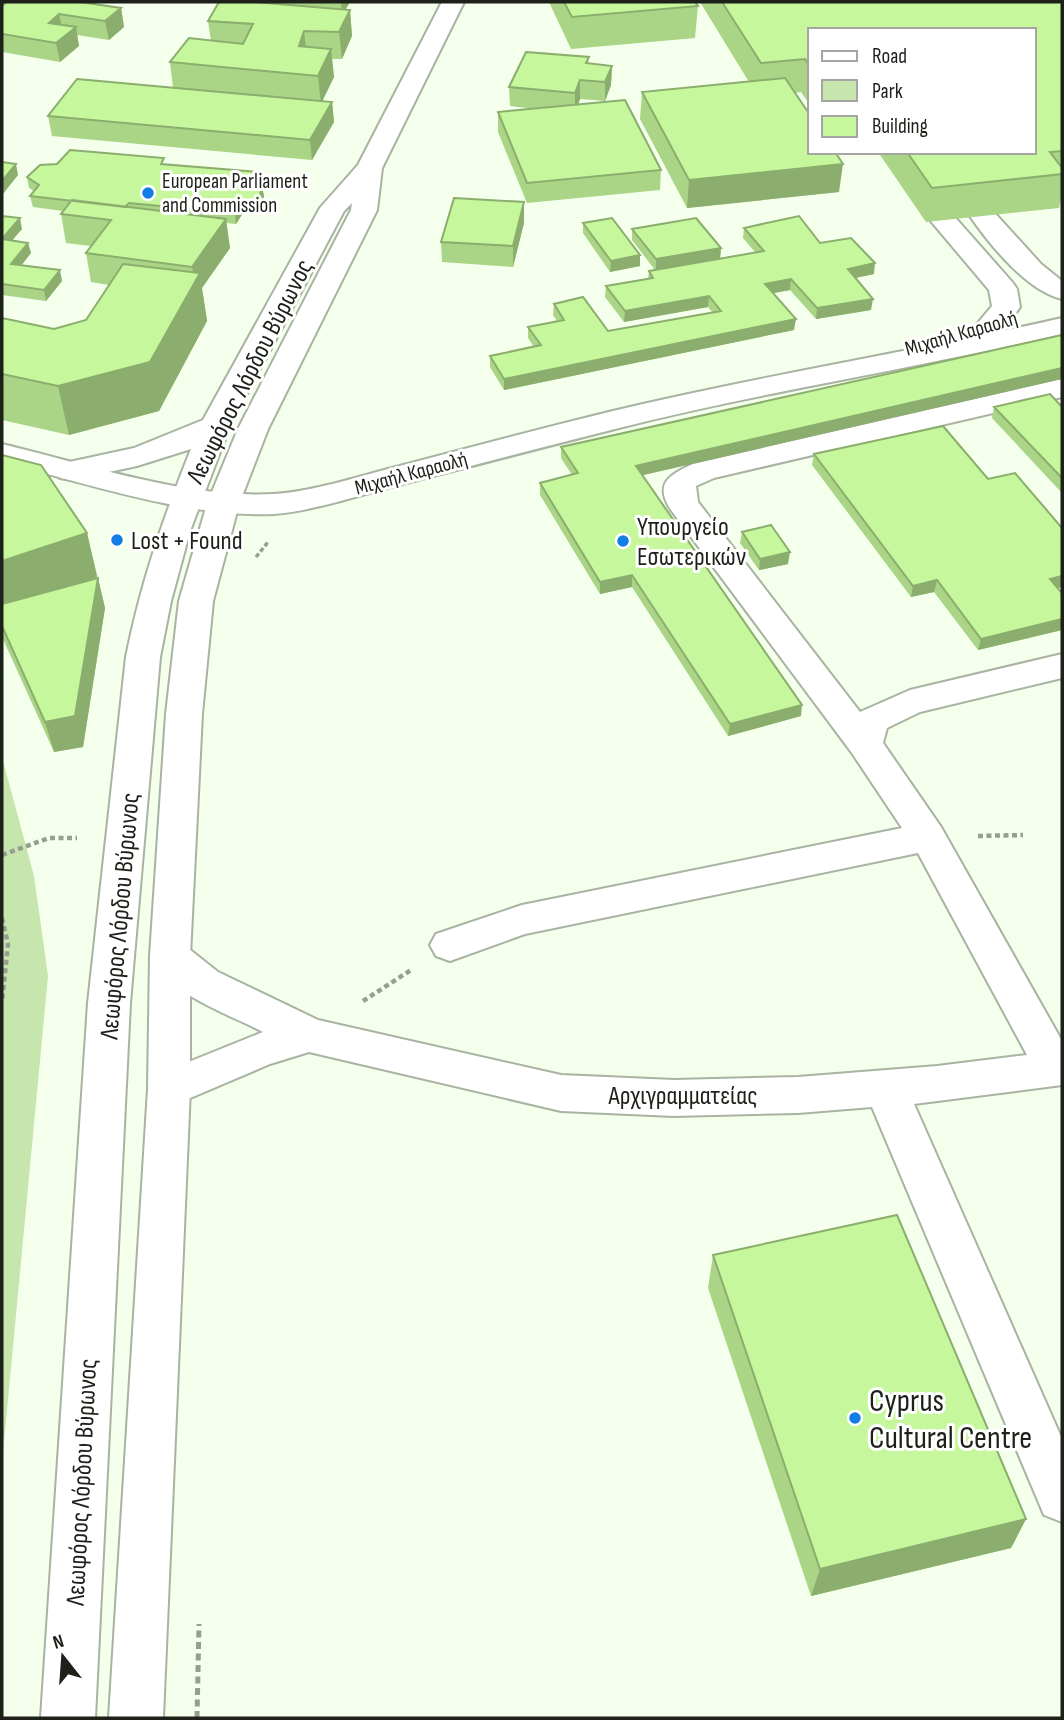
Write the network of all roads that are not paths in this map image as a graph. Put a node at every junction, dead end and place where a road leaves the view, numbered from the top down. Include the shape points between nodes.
1 (453, 2) edge
2 (369, 168) junction
3 (983, 216) edge
4 (943, 220) edge
5 (1062, 290) edge
6 (1062, 304) edge
7 (991, 324) junction
8 (1062, 326) edge
9 (819, 375) junction
10 (1062, 388) edge
11 (215, 426) junction
12 (2, 453) edge
13 (71, 471) junction
14 (205, 501) junction
15 (1062, 666) edge
16 (865, 744) junction
17 (928, 837) junction
18 (450, 945) road end
19 (170, 956) junction
20 (309, 1035) junction
21 (1059, 1069) edge
22 (886, 1088) junction
23 (169, 1089) junction
24 (1062, 1497) edge
25 (68, 1718) edge
26 (136, 1718) edge

1 - 2 main road, Λεωφόρος Λόρδου Βύρωνος
2 - 11 main road, Λεωφόρος Λόρδου Βύρωνος via 333,208
2 - 14 main road, Λεωφόρος Λόρδου Βύρωνος via 364,211 253,429
3 - 5 main road via 1037,274
4 - 7 main road via 1003,289 1006,307
6 - 7 main road, Μιχαήλ Καραολή
7 - 9 main road, Μιχαήλ Καραολή
8 - 9 main road, Μιχαήλ Καραολή via 889,365
9 - 14 main road, Μιχαήλ Καραολή via 618,419 319,496 277,504
10 - 16 main road via 704,471 680,482 682,503
11 - 13 main road via 136,457
11 - 14 main road, Λεωφόρος Λόρδου Βύρωνος
12 - 13 main road, Μιχαήλ Καραολή
13 - 14 main road, Μιχαήλ Καραολή
14 - 19 main road, Λεωφόρος Λόρδου Βύρωνος
14 - 25 main road, Λεωφόρος Λόρδου Βύρωνος via 154,601 143,657 109,1003
15 - 16 main road via 911,702 871,721
16 - 17 main road
17 - 18 main road via 522,920
17 - 21 main road
19 - 20 main road, Αρχιγραμματείας via 204,983
19 - 23 main road, Λεωφόρος Λόρδου Βύρωνος
20 - 22 main road, Αρχιγραμματείας via 561,1093 674,1098
20 - 23 main road, Αρχιγραμματείας via 238,1057
21 - 22 main road, Αρχιγραμματείας
22 - 24 main road
23 - 26 main road, Λεωφόρος Λόρδου Βύρωνος

